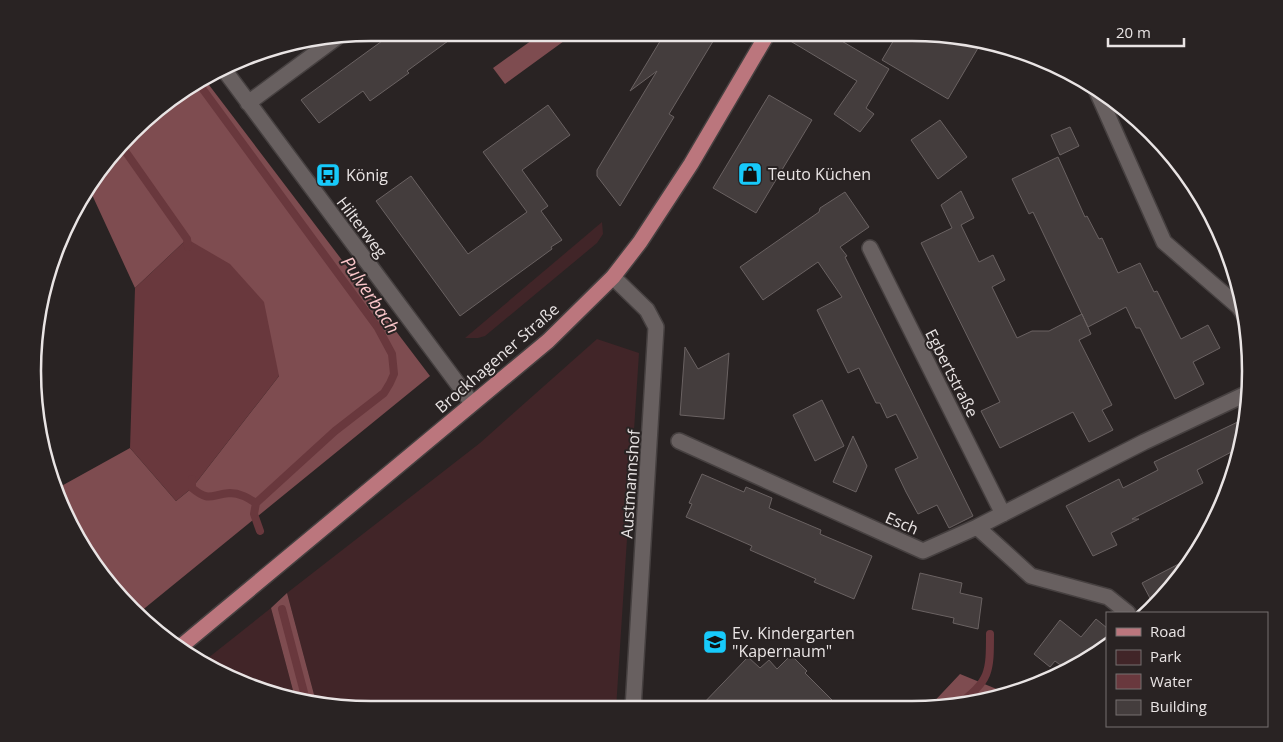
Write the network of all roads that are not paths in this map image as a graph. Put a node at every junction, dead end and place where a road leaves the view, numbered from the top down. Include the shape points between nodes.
1 (763, 41) edge
2 (328, 44) edge
3 (227, 74) edge
4 (1101, 101) edge
5 (248, 103) junction
6 (870, 248) dead end
7 (613, 277) junction
8 (1234, 301) edge
9 (1241, 396) edge
10 (472, 403) junction
11 (679, 441) dead end
12 (1003, 514) junction
13 (976, 527) junction
14 (1127, 612) edge
15 (185, 643) edge
16 (633, 701) edge

1 - 7 main road, Brockhagener Straße via 691,164
2 - 5 street
3 - 5 street, Hilterweg
4 - 8 street via 1164,242
5 - 10 street, Hilterweg
6 - 12 street, Egbertstraße
7 - 10 main road, Brockhagener Straße via 548,341
7 - 16 street, Austmannshof via 647,310 656,327
9 - 12 street
10 - 15 main road, Brockhagener Straße
11 - 13 street, Esch via 923,551
12 - 13 street
13 - 14 street via 1031,576 1108,597

